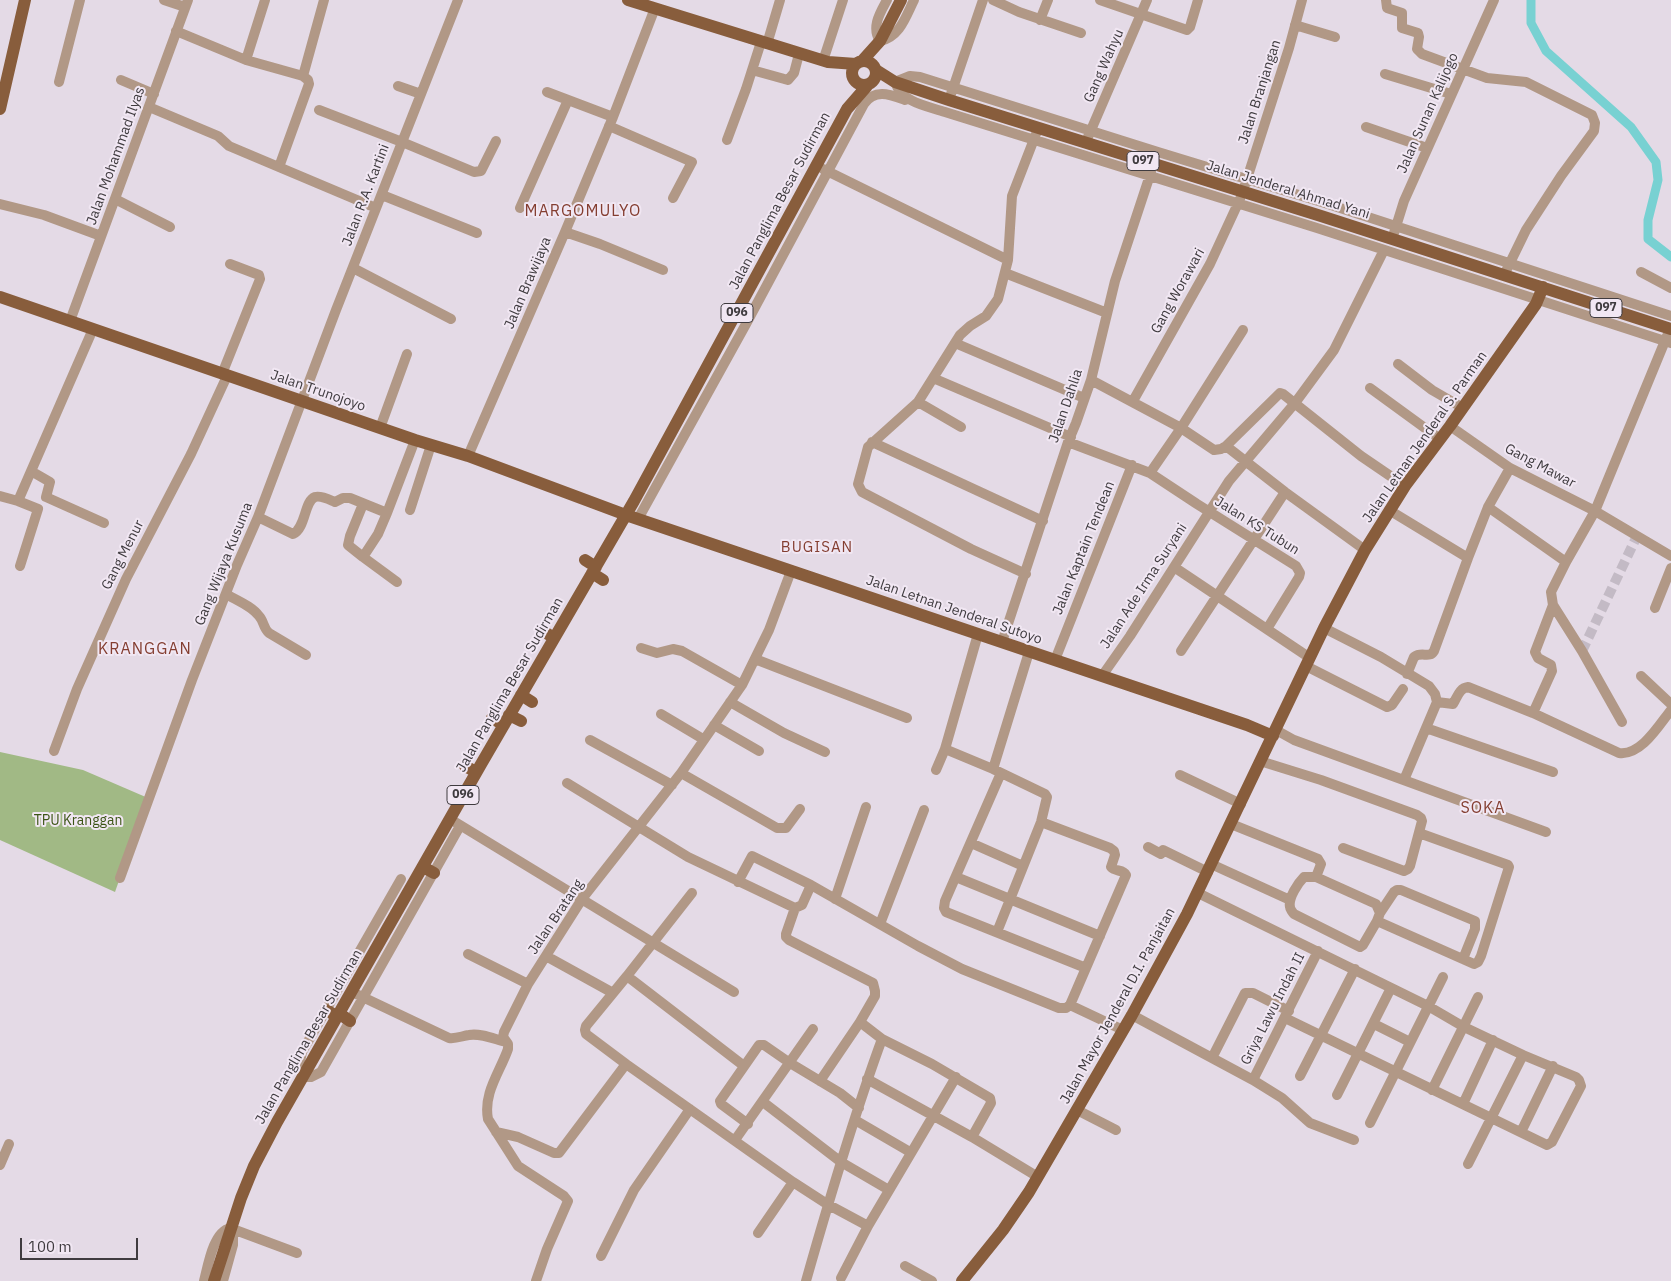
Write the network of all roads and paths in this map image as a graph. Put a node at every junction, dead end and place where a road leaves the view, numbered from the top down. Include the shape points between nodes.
1 (25, 0) edge
2 (80, 0) edge
3 (164, 0) edge
4 (265, 0) edge
5 (324, 0) edge
6 (458, 0) edge
7 (628, 0) edge
8 (780, 0) edge
9 (843, 0) edge
10 (887, 0) edge
11 (901, 0) edge
12 (914, 0) edge
13 (983, 0) edge
14 (994, 0) edge
15 (1048, 0) edge
16 (1100, 0) edge
17 (1147, 0) edge
18 (1198, 0) edge
19 (1302, 0) edge
20 (1386, 0) edge
21 (1494, 0) edge
22 (186, 4) edge
23 (655, 8) junction
24 (1142, 14) junction
25 (1040, 20) junction
26 (1295, 25) junction
27 (176, 32) junction
28 (1081, 33) dead end
29 (1335, 37) dead end
30 (880, 41) junction
31 (764, 43) junction
32 (799, 54) junction
33 (246, 60) junction
34 (826, 62) junction
35 (859, 63) junction
36 (1463, 69) junction
37 (752, 70) junction
38 (1385, 74) dead end
39 (303, 76) junction
40 (873, 76) junction
41 (853, 78) junction
42 (121, 80) dead end
43 (59, 82) dead end
44 (895, 82) junction
45 (398, 86) dead end
46 (547, 92) dead end
47 (154, 94) junction
48 (421, 94) junction
49 (951, 94) junction
50 (1451, 94) junction
51 (568, 100) junction
52 (905, 100) dead end
53 (149, 107) junction
54 (0, 109) edge
55 (846, 109) junction
56 (319, 110) dead end
57 (611, 121) junction
58 (1039, 127) junction
59 (1366, 127) dead end
60 (1088, 136) junction
61 (727, 140) dead end
62 (1035, 140) junction
63 (496, 141) dead end
64 (402, 142) junction
65 (1427, 148) junction
66 (1154, 165) junction
67 (279, 167) junction
68 (822, 168) junction
69 (1247, 179) junction
70 (382, 195) junction
71 (1240, 197) junction
72 (673, 198) dead end
73 (115, 199) junction
74 (0, 204) edge
75 (376, 208) junction
76 (520, 208) dead end
77 (1319, 222) junction
78 (170, 227) dead end
79 (565, 232) junction
80 (1394, 232) junction
81 (477, 233) dead end
82 (101, 236) junction
83 (1384, 250) junction
84 (1008, 260) junction
85 (230, 264) dead end
86 (353, 268) junction
87 (1507, 269) junction
88 (664, 270) dead end
89 (1641, 272) dead end
90 (1005, 273) junction
91 (1671, 288) edge
92 (1541, 293) junction
93 (0, 298) edge
94 (1107, 314) junction
95 (451, 319) dead end
96 (70, 321) junction
97 (1671, 325) edge
98 (93, 329) junction
99 (1243, 330) dead end
100 (1668, 342) edge
101 (955, 343) junction
102 (406, 354) dead end
103 (1398, 364) dead end
104 (224, 375) junction
105 (933, 378) junction
106 (1090, 380) junction
107 (1370, 388) dead end
108 (1084, 398) junction
109 (1133, 401) junction
110 (302, 402) junction
111 (918, 402) junction
112 (1295, 403) junction
113 (1463, 408) junction
114 (1450, 426) junction
115 (961, 427) dead end
116 (380, 428) junction
117 (1181, 428) junction
118 (1070, 439) junction
119 (1440, 439) junction
120 (415, 440) junction
121 (872, 442) junction
122 (431, 445) junction
123 (1226, 446) junction
124 (468, 456) junction
125 (1245, 461) junction
126 (1132, 465) junction
127 (1510, 468) junction
128 (31, 471) junction
129 (1150, 473) junction
130 (1405, 486) junction
131 (1285, 492) junction
132 (0, 496) edge
133 (18, 501) junction
134 (363, 504) junction
135 (1488, 508) junction
136 (410, 510) dead end
137 (1389, 510) junction
138 (1595, 511) junction
139 (1210, 512) junction
140 (387, 513) junction
141 (258, 517) junction
142 (632, 517) junction
143 (1043, 521) junction
144 (104, 523) dead end
145 (1255, 539) junction
146 (1365, 550) junction
147 (1671, 556) edge
148 (363, 557) junction
149 (1468, 558) junction
150 (1566, 562) junction
151 (20, 566) dead end
152 (1174, 566) junction
153 (1671, 568) edge
154 (791, 571) junction
155 (1026, 574) junction
156 (397, 582) dead end
157 (226, 594) junction
158 (1218, 596) junction
159 (1553, 605) junction
160 (1655, 608) dead end
161 (1324, 628) junction
162 (1267, 629) junction
163 (543, 631) dead end
164 (978, 634) junction
165 (554, 638) junction
166 (1002, 642) junction
167 (641, 648) dead end
168 (1181, 651) dead end
169 (1029, 652) junction
170 (306, 655) dead end
171 (755, 659) junction
172 (1055, 660) junction
173 (1308, 662) junction
174 (1407, 674) junction
175 (1102, 676) junction
176 (1641, 676) dead end
177 (742, 685) junction
178 (1402, 689) dead end
179 (521, 695) junction
180 (532, 702) dead end
181 (730, 702) junction
182 (1437, 702) junction
183 (1671, 704) edge
184 (1671, 710) edge
185 (1533, 713) junction
186 (661, 714) dead end
187 (906, 718) dead end
188 (502, 719) junction
189 (521, 721) dead end
190 (1622, 722) dead end
191 (714, 725) junction
192 (1426, 728) junction
193 (1274, 733) junction
194 (703, 739) junction
195 (590, 740) dead end
196 (945, 749) junction
197 (54, 751) dead end
198 (760, 751) dead end
199 (825, 752) dead end
200 (1260, 761) junction
201 (465, 766) dead end
202 (936, 770) dead end
203 (997, 771) junction
204 (476, 772) junction
205 (1553, 772) dead end
206 (681, 773) junction
207 (1180, 775) dead end
208 (1404, 780) junction
209 (567, 783) dead end
210 (672, 785) junction
211 (1240, 804) junction
212 (866, 807) dead end
213 (800, 809) dead end
214 (924, 810) dead end
215 (455, 822) junction
216 (1041, 822) junction
217 (1231, 824) junction
218 (638, 827) junction
219 (1546, 832) dead end
220 (1419, 833) junction
221 (971, 843) junction
222 (1148, 847) dead end
223 (1344, 848) dead end
224 (1023, 866) junction
225 (1209, 868) junction
226 (956, 876) junction
227 (1316, 877) junction
228 (120, 878) dead end
229 (401, 879) dead end
230 (738, 882) junction
231 (811, 885) junction
232 (692, 893) dead end
233 (1198, 893) junction
234 (835, 899) junction
235 (1010, 899) junction
236 (582, 900) junction
237 (1290, 900) junction
238 (795, 908) junction
239 (1378, 917) junction
240 (880, 924) junction
241 (997, 932) junction
242 (1100, 936) junction
243 (654, 943) junction
244 (1318, 951) junction
245 (468, 954) dead end
246 (546, 956) junction
247 (1463, 960) junction
248 (1086, 968) junction
249 (1355, 969) junction
250 (627, 976) junction
251 (1443, 977) dead end
252 (528, 984) junction
253 (1391, 988) junction
254 (734, 992) dead end
255 (613, 993) junction
256 (358, 995) junction
257 (1478, 997) dead end
258 (1070, 1005) junction
259 (1428, 1006) junction
260 (326, 1010) junction
261 (1287, 1014) junction
262 (1132, 1015) junction
263 (343, 1017) junction
264 (860, 1022) junction
265 (1374, 1024) junction
266 (1464, 1027) junction
267 (813, 1029) dead end
268 (1123, 1030) junction
269 (1322, 1036) junction
270 (882, 1039) junction
271 (1493, 1040) junction
272 (506, 1042) junction
273 (1410, 1042) junction
274 (1358, 1054) junction
275 (1523, 1055) junction
276 (1212, 1058) junction
277 (790, 1063) junction
278 (626, 1064) junction
279 (744, 1066) junction
280 (1553, 1066) junction
281 (1395, 1072) junction
282 (1300, 1076) dead end
283 (303, 1077) junction
284 (956, 1077) junction
285 (867, 1079) junction
286 (1253, 1080) junction
287 (820, 1081) junction
288 (1432, 1090) junction
289 (1338, 1095) dead end
290 (763, 1102) junction
291 (1463, 1104) junction
292 (859, 1108) junction
293 (690, 1109) junction
294 (1078, 1110) junction
295 (934, 1116) junction
296 (1492, 1118) junction
297 (855, 1120) junction
298 (1370, 1123) dead end
299 (748, 1124) junction
300 (1116, 1130) dead end
301 (496, 1132) junction
302 (1521, 1132) junction
303 (972, 1137) junction
304 (735, 1140) junction
305 (1354, 1140) dead end
306 (9, 1144) dead end
307 (910, 1152) junction
308 (841, 1162) junction
309 (1468, 1164) dead end
310 (0, 1165) edge
311 (1038, 1177) junction
312 (792, 1182) junction
313 (889, 1190) junction
314 (827, 1204) junction
315 (868, 1226) junction
316 (230, 1228) junction
317 (758, 1233) dead end
318 (297, 1253) dead end
319 (601, 1256) dead end
320 (905, 1266) dead end
321 (840, 1278) dead end
322 (212, 1280) edge
323 (536, 1281) edge
324 (806, 1281) edge
325 (932, 1281) edge
326 (962, 1281) edge

1 - 54 main road
2 - 43 street
3 - 22 street
4 - 33 street
5 - 39 street
6 - 48 street, Jalan R.A. Kartini
7 - 23 main road
8 - 31 street
9 - 34 street
10 - 30 street via 877,21
11 - 30 main road
12 - 30 street via 898,31
13 - 49 street
14 - 25 street
15 - 25 street
16 - 24 street
17 - 24 street, Gang Wahyu
18 - 24 street via 1188,30
19 - 26 street, Jalan Branjangan
20 - 36 street via 1387,8 1402,13 1402,28 1418,33 1418,51
21 - 36 street, Jalan Sunan Kalijogo
22 - 27 street, Jalan Mohammad Ilyas
23 - 31 main road
23 - 57 street, Jalan Brawijaya
24 - 60 street, Gang Wahyu
25 - 28 street
26 - 29 street
26 - 69 street, Jalan Branjangan
27 - 33 street
27 - 47 street, Jalan Mohammad Ilyas
30 - 35 main road
30 - 40 main road
31 - 32 main road
31 - 37 street
32 - 34 main road
32 - 37 street via 794,73 788,80
33 - 39 street
34 - 35 main road
34 - 41 main road
35 - 40 main road via 869,62
35 - 41 main road via 852,70
36 - 50 street, Jalan Sunan Kalijogo
36 - 87 street via 1487,78 1526,82 1592,115 1595,123 1594,131 1526,230
37 - 61 street
38 - 50 street
39 - 67 street via 309,84
40 - 41 main road via 860,85
40 - 44 main road, Jalan Jenderal Ahmad Yani / 097
40 - 55 main road, Jalan Panglima Besar Sudirman / 096
41 - 55 main road, Jalan Panglima Besar Sudirman / 096
42 - 47 street
44 - 49 main road, Jalan Jenderal Ahmad Yani / 097
44 - 62 street via 912,101
45 - 48 street
46 - 51 street
47 - 53 street, Jalan Mohammad Ilyas
48 - 64 street, Jalan R.A. Kartini
49 - 58 main road, Jalan Jenderal Ahmad Yani / 097
49 - 60 street
50 - 65 street, Jalan Sunan Kalijogo
51 - 57 street
51 - 76 street
52 - 68 street via 884,93 867,100
53 - 67 street via 218,136 229,146
53 - 73 street, Jalan Mohammad Ilyas
55 - 68 main road, Jalan Panglima Besar Sudirman / 096
56 - 64 street
57 - 72 street via 692,162
57 - 79 street, Jalan Brawijaya
58 - 60 main road, Jalan Jenderal Ahmad Yani / 097
58 - 62 street
59 - 65 street
60 - 66 main road, Jalan Jenderal Ahmad Yani / 097
62 - 66 street
62 - 84 street via 1012,196
63 - 64 street via 477,172
64 - 70 street, Jalan R.A. Kartini
65 - 80 street, Jalan Sunan Kalijogo
66 - 69 street
66 - 71 main road, Jalan Jenderal Ahmad Yani / 097
66 - 94 street, Jalan Dahlia
67 - 75 street
68 - 84 street
68 - 142 main road, Jalan Panglima Besar Sudirman / 096
69 - 71 street, Jalan Branjangan
69 - 80 street
70 - 75 street, Jalan R.A. Kartini
70 - 81 street
71 - 77 main road, Jalan Jenderal Ahmad Yani / 097
71 - 109 street, Gang Worawari via 1210,264
73 - 78 street
73 - 82 street, Jalan Mohammad Ilyas
74 - 82 street via 44,215
75 - 86 street, Jalan R.A. Kartini
77 - 80 main road, Jalan Jenderal Ahmad Yani / 097
77 - 83 street
79 - 88 street
79 - 124 street, Jalan Brawijaya
80 - 87 main road, Jalan Jenderal Ahmad Yani / 097
82 - 96 street, Jalan Mohammad Ilyas
83 - 92 street
83 - 112 street, Jalan Ade Irma Suryani via 1334,350
84 - 90 street
85 - 104 street, Gang Menur via 260,279
86 - 95 street
86 - 110 street, Jalan R.A. Kartini
87 - 92 main road, Jalan Jenderal Ahmad Yani / 097
87 - 97 street
89 - 91 street
90 - 94 street
90 - 101 street via 994,307
92 - 97 main road, Jalan Jenderal Ahmad Yani / 097
92 - 100 street
92 - 113 main road, Jalan Letnan Jenderal S. Parman
93 - 96 main road, Jalan Trunojoyo
94 - 106 street, Jalan Dahlia
96 - 98 main road, Jalan Trunojoyo
97 - 100 street
98 - 104 main road, Jalan Trunojoyo
98 - 128 street
99 - 117 street
100 - 138 street
101 - 105 street
101 - 108 street
102 - 116 street
103 - 113 street
104 - 110 main road, Jalan Trunojoyo
104 - 197 street, Gang Menur via 190,454 126,579 77,689
105 - 111 street
105 - 118 street
106 - 108 street, Jalan Dahlia
106 - 109 street
107 - 119 street
108 - 118 street, Jalan Dahlia
109 - 117 street
110 - 116 main road, Jalan Trunojoyo
110 - 141 street, Gang Wijaya Kusuma
111 - 115 street
111 - 121 street
112 - 123 street via 1280,394
112 - 125 street, Jalan Ade Irma Suryani
112 - 130 street via 1361,456
113 - 114 main road, Jalan Letnan Jenderal S. Parman
114 - 119 main road, Jalan Letnan Jenderal S. Parman
114 - 127 street, Gang Mawar
116 - 120 main road, Jalan Trunojoyo
117 - 123 street via 1214,450
117 - 129 street
118 - 126 street
118 - 143 street, Jalan Dahlia
119 - 130 main road, Jalan Letnan Jenderal S. Parman
120 - 122 main road, Jalan Trunojoyo
120 - 140 street
121 - 143 street
121 - 155 street via 865,455 858,484 862,492
122 - 124 main road, Jalan Trunojoyo
122 - 136 street
123 - 125 street
124 - 142 main road, Jalan Trunojoyo
125 - 131 street
125 - 139 street, Jalan Ade Irma Suryani
126 - 129 street
126 - 172 street, Jalan Kaptain Tendean
127 - 135 street
127 - 138 street, Gang Mawar
128 - 133 street
128 - 144 street via 50,482 46,497
129 - 139 street, Jalan KS Tubun
130 - 137 main road, Jalan Letnan Jenderal S. Parman
131 - 145 street
131 - 146 street
132 - 133 street
133 - 151 street via 38,509
134 - 140 street
134 - 141 street via 347,498 335,502 315,497 299,529 293,534
134 - 148 street via 348,545
135 - 149 street
135 - 150 street
137 - 146 main road, Jalan Letnan Jenderal S. Parman
137 - 149 street
138 - 147 street, Gang Mawar
138 - 150 street
139 - 145 street, Jalan KS Tubun
139 - 152 street, Jalan Ade Irma Suryani
140 - 148 street
141 - 157 street, Gang Wijaya Kusuma
142 - 154 main road, Jalan Letnan Jenderal Sutoyo
142 - 165 main road, Jalan Panglima Besar Sudirman / 096 via 594,570
143 - 155 street, Jalan Dahlia
145 - 158 street
145 - 162 street, Jalan KS Tubun via 1296,566 1300,573
146 - 161 main road, Jalan Letnan Jenderal S. Parman
148 - 156 street
149 - 174 street via 1434,651 1429,656 1420,654 1414,657
150 - 159 street via 1551,592
152 - 158 street
152 - 175 street, Jalan Ade Irma Suryani
153 - 160 street
154 - 164 main road, Jalan Letnan Jenderal Sutoyo
154 - 171 street, Jalan Bratang
155 - 166 street, Jalan Dahlia
157 - 170 street via 256,612 269,633
157 - 228 street, Gang Wijaya Kusuma
158 - 162 street
158 - 168 street
159 - 185 street via 1535,652 1538,658 1551,665 1552,671
159 - 190 street
161 - 173 main road, Jalan Letnan Jenderal S. Parman
161 - 174 street
162 - 173 street
163 - 165 main road
164 - 166 main road, Jalan Letnan Jenderal Sutoyo
164 - 196 street
165 - 179 main road, Jalan Panglima Besar Sudirman / 096
166 - 169 main road, Jalan Letnan Jenderal Sutoyo
167 - 177 street via 657,653 673,649 682,651
169 - 172 main road, Jalan Letnan Jenderal Sutoyo
169 - 203 street
171 - 177 street, Jalan Bratang
171 - 187 street
172 - 175 main road, Jalan Letnan Jenderal Sutoyo
173 - 178 street via 1387,707 1392,706
173 - 193 main road, Jalan Letnan Jenderal S. Parman
174 - 182 street via 1429,686
175 - 193 main road, Jalan Letnan Jenderal Sutoyo
176 - 183 street
177 - 181 street, Jalan Bratang
179 - 180 main road
179 - 188 main road, Jalan Panglima Besar Sudirman / 096
181 - 191 street, Jalan Bratang
181 - 199 street
182 - 185 street via 1453,704 1460,691 1468,687
182 - 192 street
184 - 185 street via 1649,738 1626,754
186 - 194 street
188 - 189 main road
188 - 204 main road, Jalan Panglima Besar Sudirman / 096
191 - 194 street, Jalan Bratang
191 - 198 street
192 - 205 street
192 - 208 street
193 - 200 main road, Jalan Mayor Jenderal D.I. Panjaitan
193 - 208 street
194 - 206 street, Jalan Bratang
195 - 210 street
196 - 202 street
196 - 203 street
200 - 211 main road, Jalan Mayor Jenderal D.I. Panjaitan
200 - 220 street via 1417,815 1422,821
201 - 204 main road
203 - 216 street via 1044,794 1047,801
203 - 221 street
204 - 215 main road, Jalan Panglima Besar Sudirman / 096
206 - 210 street, Jalan Bratang
206 - 213 street via 776,828 786,828
207 - 211 street
208 - 219 street
209 - 218 street
210 - 218 street, Jalan Bratang
211 - 217 main road, Jalan Mayor Jenderal D.I. Panjaitan
212 - 234 street
214 - 240 street
215 - 236 street
215 - 256 main road, Jalan Panglima Besar Sudirman / 096
216 - 224 street
216 - 242 street via 1114,851 1111,867 1124,873 1126,878
217 - 225 main road, Jalan Mayor Jenderal D.I. Panjaitan
217 - 227 street via 1318,859 1321,864
218 - 230 street
218 - 236 street, Jalan Bratang
220 - 223 street via 1410,866 1404,871
220 - 247 street via 1510,866 1481,956 1474,964
221 - 224 street
221 - 226 street
222 - 225 street
224 - 235 street
225 - 233 main road, Jalan Mayor Jenderal D.I. Panjaitan
225 - 237 street
226 - 235 street
226 - 241 street via 945,902 946,912
227 - 237 street via 1304,877
227 - 239 street via 1376,904
229 - 260 street
230 - 231 street via 752,856
230 - 238 street
231 - 234 street
231 - 238 street via 802,905
232 - 243 street
233 - 244 street
233 - 262 main road, Jalan Mayor Jenderal D.I. Panjaitan
234 - 240 street
235 - 241 street
235 - 242 street
236 - 243 street
236 - 246 street, Jalan Bratang
237 - 239 street via 1294,914 1360,947
238 - 264 street via 786,938 873,983 875,996
239 - 247 street
239 - 247 street via 1397,890 1475,921
240 - 258 street via 962,969 1059,1008
241 - 248 street
242 - 248 street
243 - 250 street
243 - 254 street
244 - 249 street
244 - 261 street, Griya Lawu Indah II
245 - 252 street
246 - 252 street, Jalan Bratang
246 - 255 street
248 - 258 street
249 - 253 street
249 - 269 street
250 - 255 street
250 - 279 street
251 - 259 street
252 - 272 street, Jalan Bratang via 504,1032
253 - 259 street
253 - 265 street
255 - 278 street via 585,1030
256 - 263 main road, Jalan Panglima Besar Sudirman / 096
256 - 272 street via 449,1038 478,1035
257 - 266 street
258 - 268 street
259 - 266 street
259 - 273 street
260 - 263 main road
260 - 283 street via 302,1052 300,1067
261 - 269 street
261 - 276 street via 1253,993 1245,993
261 - 286 street, Griya Lawu Indah II
262 - 268 main road, Jalan Mayor Jenderal D.I. Panjaitan
262 - 276 street
263 - 283 main road, Jalan Panglima Besar Sudirman / 096
264 - 270 street
264 - 287 street
265 - 273 street
265 - 274 street
266 - 271 street
266 - 288 street
267 - 277 street
268 - 294 main road, Jalan Mayor Jenderal D.I. Panjaitan
269 - 274 street
269 - 282 street
270 - 284 street
270 - 285 street
271 - 275 street
271 - 291 street
272 - 301 street, Jalan Bratang via 508,1050 492,1084 487,1105 488,1119
273 - 281 street
274 - 281 street
274 - 289 street
275 - 280 street
275 - 296 street
276 - 286 street
277 - 279 street via 762,1044
277 - 287 street
277 - 290 street
278 - 293 street
278 - 301 street via 559,1153
279 - 299 street via 720,1103
280 - 302 street
280 - 302 street via 1580,1080 1581,1086 1550,1145
281 - 288 street
281 - 298 street
283 - 316 main road, Jalan Panglima Besar Sudirman / 096 via 258,1160
284 - 295 street
284 - 303 street via 990,1098 991,1103
285 - 292 street
285 - 295 street
286 - 305 street via 1282,1098 1310,1123
287 - 292 street
288 - 291 street
290 - 299 street
290 - 308 street
291 - 296 street
292 - 297 street
293 - 304 street
293 - 319 street via 634,1190
294 - 300 street
294 - 311 main road, Jalan Mayor Jenderal D.I. Panjaitan
295 - 303 street
295 - 307 street
296 - 302 street
296 - 309 street
297 - 307 street
297 - 308 street
299 - 304 street
301 - 323 street, Jalan Bratang via 518,1166 568,1201
303 - 311 street
304 - 312 street
306 - 310 street
307 - 313 street
308 - 313 street
308 - 314 street
311 - 326 main road, Jalan Mayor Jenderal D.I. Panjaitan via 1003,1230
312 - 314 street
312 - 317 street
313 - 315 street
314 - 315 street
314 - 324 street
315 - 321 street
316 - 318 street
316 - 322 main road, Jalan Panglima Besar Sudirman / 096
320 - 325 street

